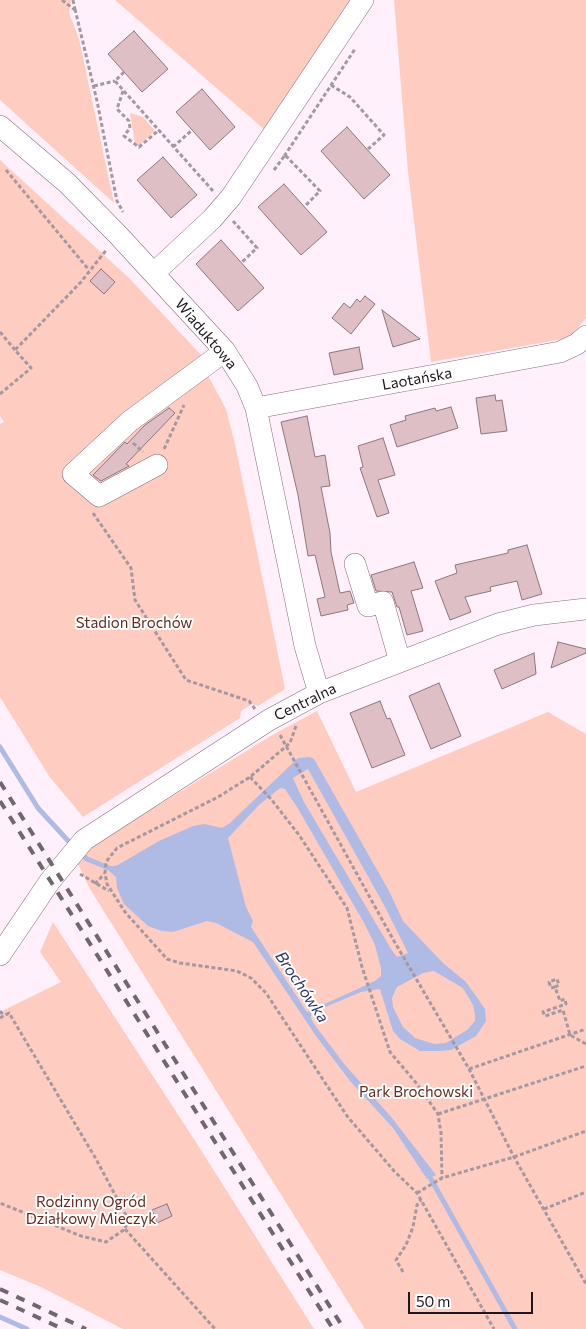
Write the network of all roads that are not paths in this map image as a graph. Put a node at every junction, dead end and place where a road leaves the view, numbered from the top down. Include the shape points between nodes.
1 (363, 0) edge
2 (0, 126) edge
3 (154, 273) junction
4 (582, 340) edge
5 (224, 351) junction
6 (256, 408) junction
7 (157, 465) road end
8 (355, 564) dead end
9 (586, 609) edge
10 (400, 662) junction
11 (320, 694) junction
12 (0, 954) edge

1 - 3 street via 224,206
2 - 3 street, Wiaduktowa via 67,183
3 - 5 street, Wiaduktowa
4 - 6 street, Laotańska via 560,352
5 - 6 street, Wiaduktowa via 247,386
5 - 7 street via 120,430 73,474 99,496
6 - 11 street, Wiaduktowa via 304,646
8 - 10 street via 368,606 383,602
9 - 10 street, Centralna via 534,615 498,624
10 - 11 street, Centralna
11 - 12 street, Centralna via 269,720 84,840

